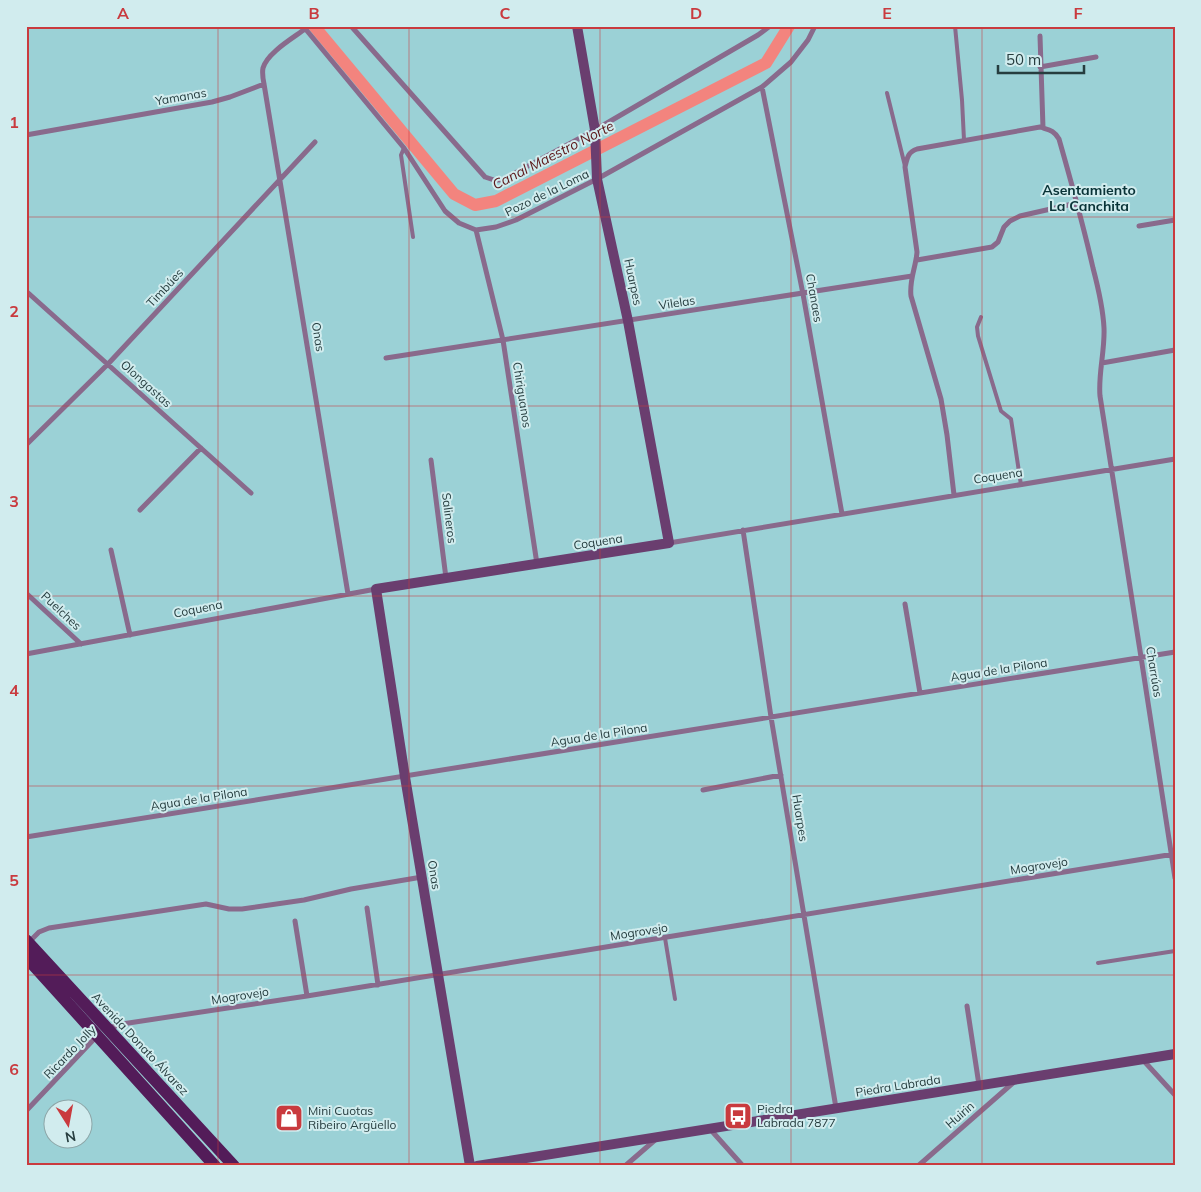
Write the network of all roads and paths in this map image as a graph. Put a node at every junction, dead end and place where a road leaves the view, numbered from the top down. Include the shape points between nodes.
1 (350, 26) edge
2 (577, 26) edge
3 (770, 26) edge
4 (815, 26) edge
5 (955, 26) edge
6 (304, 28) edge
7 (1040, 36) dead end
8 (1096, 57) dead end
9 (1040, 67) junction
10 (264, 84) junction
11 (762, 87) junction
12 (887, 93) dead end
13 (1043, 128) junction
14 (595, 130) junction
15 (26, 134) edge
16 (964, 140) junction
17 (315, 142) dead end
18 (404, 148) junction
19 (905, 167) junction
20 (597, 179) junction
21 (279, 180) junction
22 (1077, 203) junction
23 (1175, 220) edge
24 (1139, 226) dead end
25 (476, 230) junction
26 (413, 237) dead end
27 (917, 260) junction
28 (912, 276) junction
29 (26, 291) edge
30 (803, 294) junction
31 (981, 317) dead end
32 (628, 321) junction
33 (504, 340) junction
34 (1175, 350) edge
35 (386, 358) dead end
36 (1102, 363) junction
37 (108, 364) junction
38 (26, 446) edge
39 (201, 448) junction
40 (1175, 459) edge
41 (431, 460) dead end
42 (1111, 470) junction
43 (1021, 485) junction
44 (251, 493) dead end
45 (954, 495) junction
46 (140, 510) dead end
47 (842, 514) junction
48 (743, 530) junction
49 (669, 543) junction
50 (112, 550) dead end
51 (537, 564) junction
52 (446, 578) junction
53 (376, 589) junction
54 (26, 593) edge
55 (348, 594) junction
56 (906, 604) dead end
57 (130, 634) junction
58 (81, 644) junction
59 (1175, 652) edge
60 (26, 654) edge
61 (1141, 657) junction
62 (920, 693) junction
63 (771, 717) junction
64 (780, 775) junction
65 (405, 777) junction
66 (703, 790) dead end
67 (26, 837) edge
68 (1173, 855) edge
69 (422, 877) junction
70 (1175, 878) edge
71 (367, 908) dead end
72 (804, 915) junction
73 (295, 921) dead end
74 (665, 938) junction
75 (27, 941) edge
76 (1175, 951) edge
77 (26, 957) edge
78 (1098, 963) dead end
79 (438, 975) junction
80 (378, 984) junction
81 (307, 996) junction
82 (675, 999) dead end
83 (967, 1006) dead end
84 (102, 1032) junction
85 (1175, 1054) edge
86 (1143, 1059) junction
87 (1016, 1080) junction
88 (979, 1086) junction
89 (1175, 1095) edge
90 (836, 1108) junction
91 (26, 1111) edge
92 (710, 1128) junction
93 (658, 1137) junction
94 (216, 1166) edge
95 (234, 1166) edge
96 (470, 1166) edge
97 (477, 1166) edge
98 (625, 1166) edge
99 (743, 1166) edge
100 (918, 1166) edge

1 - 14 street via 485,177 494,180 508,178
2 - 14 main road, Huarpes
3 - 14 street
4 - 11 street, Pozo de la Loma via 791,62
5 - 16 lane
6 - 10 street via 265,63
6 - 18 street
7 - 9 street
8 - 9 street
9 - 13 street
10 - 15 street, Yamanas via 212,102
10 - 21 street, Onas
11 - 20 street, Pozo de la Loma
11 - 30 street, Chanaes
12 - 19 lane
13 - 16 street
13 - 22 street, Charrúas via 1051,130 1059,138
14 - 20 main road, Huarpes
16 - 19 street via 912,150
17 - 21 street, Timbúes
18 - 25 street via 445,211 459,223
18 - 26 lane via 401,155
19 - 27 street
20 - 25 street, Pozo de la Loma via 516,220
20 - 32 main road, Huarpes
21 - 37 street, Timbúes
21 - 55 street, Onas
22 - 27 street via 1010,221 992,247
22 - 36 street, Charrúas via 1102,314
23 - 24 street
25 - 33 street, Chiriguanos
27 - 28 street
28 - 30 street, Vilelas
28 - 45 street via 911,296 941,399
29 - 37 street, Olongastas
30 - 32 street, Vilelas
30 - 47 street, Chanaes
31 - 43 lane via 978,336 1001,411 1011,420
32 - 33 street, Vilelas
32 - 49 main road, Huarpes
33 - 35 street, Vilelas
33 - 51 street, Chiriguanos
34 - 36 street
36 - 42 street, Charrúas via 1099,388
37 - 38 street, Timbúes
37 - 39 street, Olongastas
39 - 44 street, Olongastas
39 - 46 street
40 - 42 street, Coquena
41 - 52 street, Salineros
42 - 43 street, Coquena
42 - 61 street, Charrúas
43 - 45 street, Coquena
45 - 47 street, Coquena
47 - 48 street, Coquena
48 - 49 street, Coquena
48 - 63 street, Huarpes
49 - 51 main road, Coquena
50 - 57 street
51 - 52 main road, Coquena
52 - 53 main road, Coquena
53 - 55 street, Coquena
53 - 65 main road, Onas
54 - 58 street, Puelches
55 - 57 street, Coquena
56 - 62 street
57 - 58 street, Coquena
58 - 60 street, Coquena
59 - 61 street, Agua de la Pilona
61 - 62 street, Agua de la Pilona
61 - 68 street, Charrúas
62 - 63 street, Agua de la Pilona
63 - 64 street, Huarpes
63 - 65 street, Agua de la Pilona
64 - 66 street
64 - 72 street, Huarpes
65 - 67 street, Agua de la Pilona
65 - 69 main road, Onas
68 - 70 street, Charrúas
68 - 72 street, Mogrovejo
69 - 75 street via 242,909 206,904 49,928
69 - 79 main road, Onas
71 - 80 street
72 - 74 street, Mogrovejo
72 - 90 street, Huarpes
73 - 81 street
74 - 79 street, Mogrovejo
74 - 82 lane
75 - 84 main road, Avenida Donato Álvarez
76 - 78 lane
77 - 84 main road, Avenida Donato Álvarez
79 - 80 street, Mogrovejo
79 - 96 main road, Onas
80 - 81 street, Mogrovejo
81 - 84 street, Mogrovejo via 122,1024
83 - 88 street
84 - 91 street, Ricardo Jolly
84 - 94 main road, Avenida Donato Álvarez
84 - 95 main road, Avenida Donato Álvarez
85 - 86 main road, Piedra Labrada
86 - 87 main road, Piedra Labrada
86 - 89 street
87 - 88 main road, Piedra Labrada
87 - 100 street, Huirin
88 - 90 main road, Piedra Labrada
90 - 92 main road, Piedra Labrada
92 - 93 main road, Piedra Labrada
92 - 99 street
93 - 97 main road, Piedra Labrada
93 - 98 street

